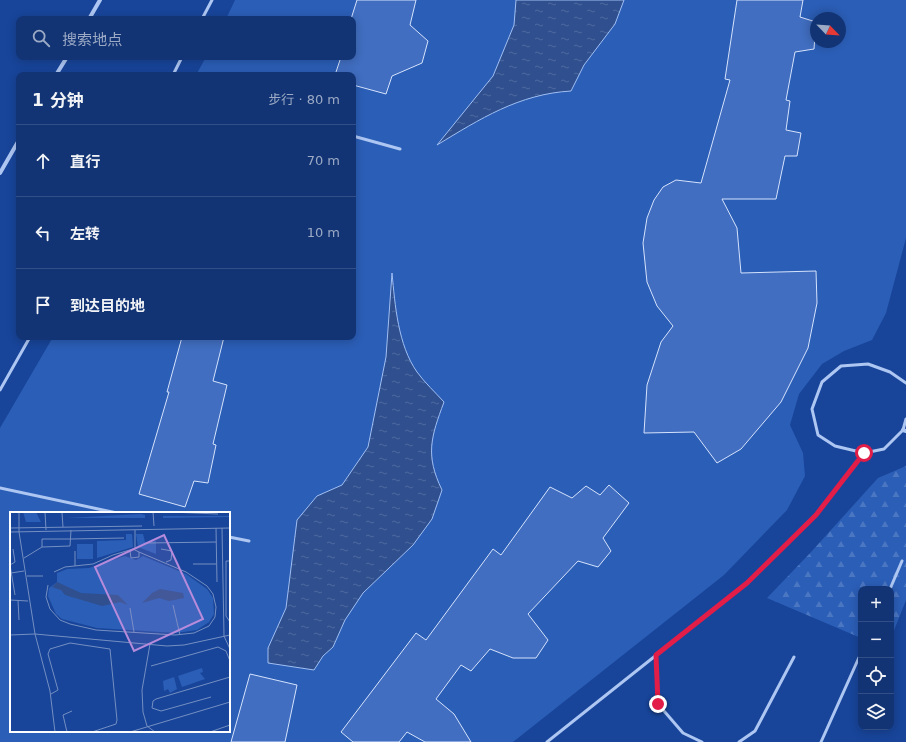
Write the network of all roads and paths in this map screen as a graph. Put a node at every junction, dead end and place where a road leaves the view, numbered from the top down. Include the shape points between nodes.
1 (100, 0) edge
2 (212, 0) edge
3 (91, 16) edge
4 (204, 16) edge
5 (65, 60) edge
6 (180, 60) edge
7 (58, 72) edge
8 (174, 72) edge
9 (356, 137) edge
10 (16, 145) edge
11 (400, 149) dead end
12 (1, 171) edge
13 (28, 340) edge
14 (906, 383) edge
15 (0, 390) edge
16 (906, 419) edge
17 (904, 431) edge
18 (864, 453) junction
19 (0, 488) edge
20 (112, 512) edge
21 (230, 536) edge
22 (249, 541) dead end
23 (902, 562) dead end
24 (891, 586) edge
25 (656, 655) junction
26 (794, 657) dead end
27 (859, 658) edge
28 (547, 742) edge
29 (702, 742) edge
30 (739, 742) edge
31 (821, 742) edge

1 - 3 street
2 - 4 lane
5 - 7 street
6 - 8 lane
9 - 11 lane
10 - 12 street
13 - 15 lane
14 - 18 lane via 890,372 868,364 841,366 822,382 812,409 818,435 835,446
16 - 17 lane
17 - 18 lane via 884,449
18 - 25 lane via 816,515 747,583
19 - 20 lane
21 - 22 lane
23 - 24 lane
25 - 28 lane
25 - 29 lane via 658,704 682,733
26 - 30 lane via 755,731
27 - 31 lane

